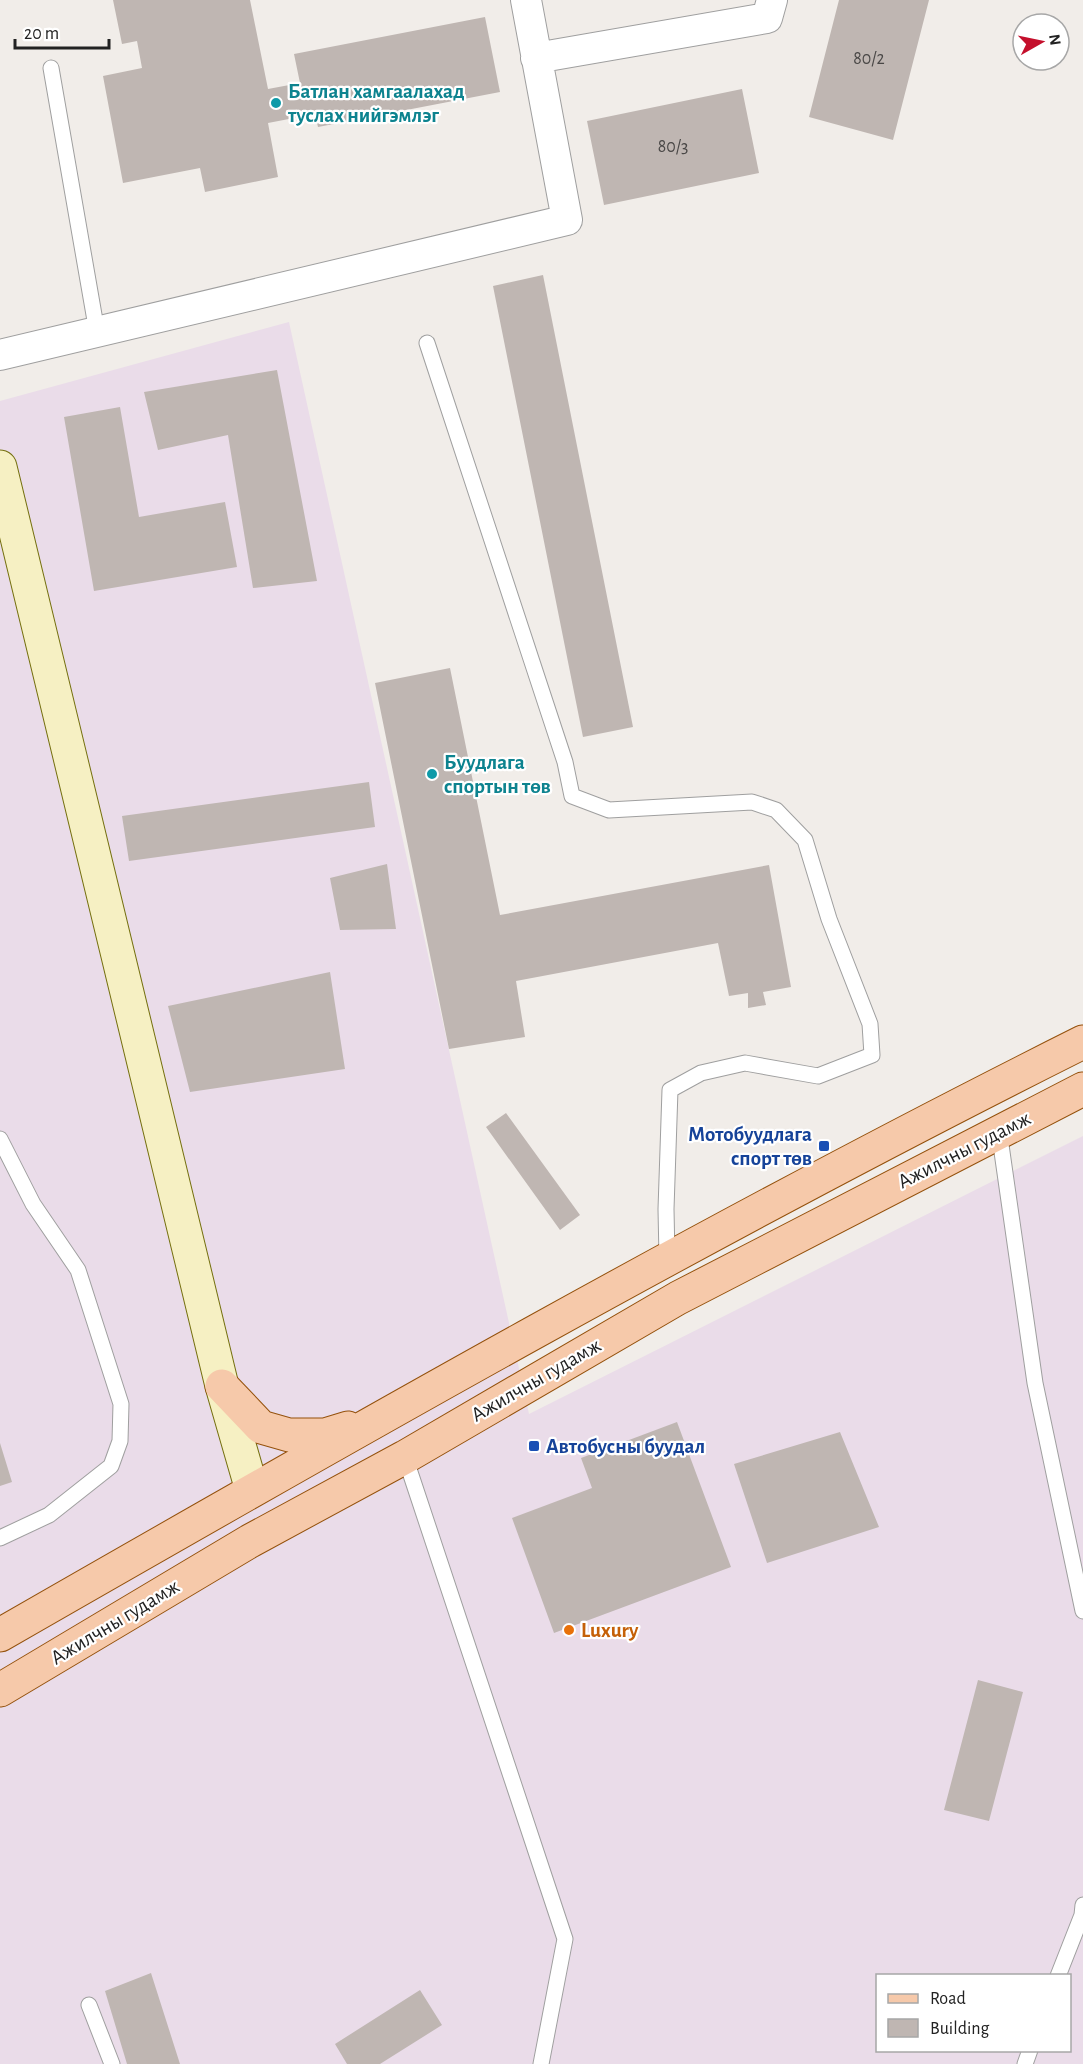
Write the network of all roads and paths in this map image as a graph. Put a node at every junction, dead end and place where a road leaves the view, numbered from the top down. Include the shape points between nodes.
1 (526, 0) edge
2 (772, 0) edge
3 (536, 58) junction
4 (51, 68) dead end
5 (97, 332) junction
6 (427, 344) dead end
7 (0, 355) edge
8 (0, 467) edge
9 (1083, 1042) edge
10 (1083, 1089) edge
11 (999, 1131) junction
12 (0, 1139) edge
13 (668, 1258) junction
14 (222, 1386) junction
15 (381, 1419) junction
16 (405, 1457) junction
17 (252, 1490) junction
18 (0, 1538) edge
19 (1083, 1611) edge
20 (0, 1635) edge
21 (0, 1690) edge
22 (1083, 1905) edge
23 (1059, 1974) edge
24 (89, 2005) dead end
25 (112, 2064) edge
26 (541, 2064) edge

1 - 3 street
2 - 3 street via 767,18
3 - 5 street via 567,220
4 - 5 lane
5 - 7 street
6 - 13 lane via 561,751 572,796 609,810 752,802 776,810 805,840 829,919 870,1024 872,1055 818,1076 745,1063 701,1073 670,1090
8 - 14 street
9 - 13 main road, Ажилчны гудамж
10 - 11 main road, Ажилчны гудамж
11 - 16 main road, Ажилчны гудамж via 678,1298
11 - 19 lane via 1035,1383
12 - 18 lane via 33,1204 78,1270 121,1404 120,1441 111,1466 49,1515
13 - 15 main road, Ажилчны гудамж
14 - 15 main road via 261,1428 289,1435 325,1435
14 - 17 street
15 - 17 main road, Ажилчны гудамж
16 - 21 main road, Ажилчны гудамж via 250,1541
16 - 26 lane via 565,1939
17 - 20 main road, Ажилчны гудамж
22 - 23 lane
24 - 25 lane

